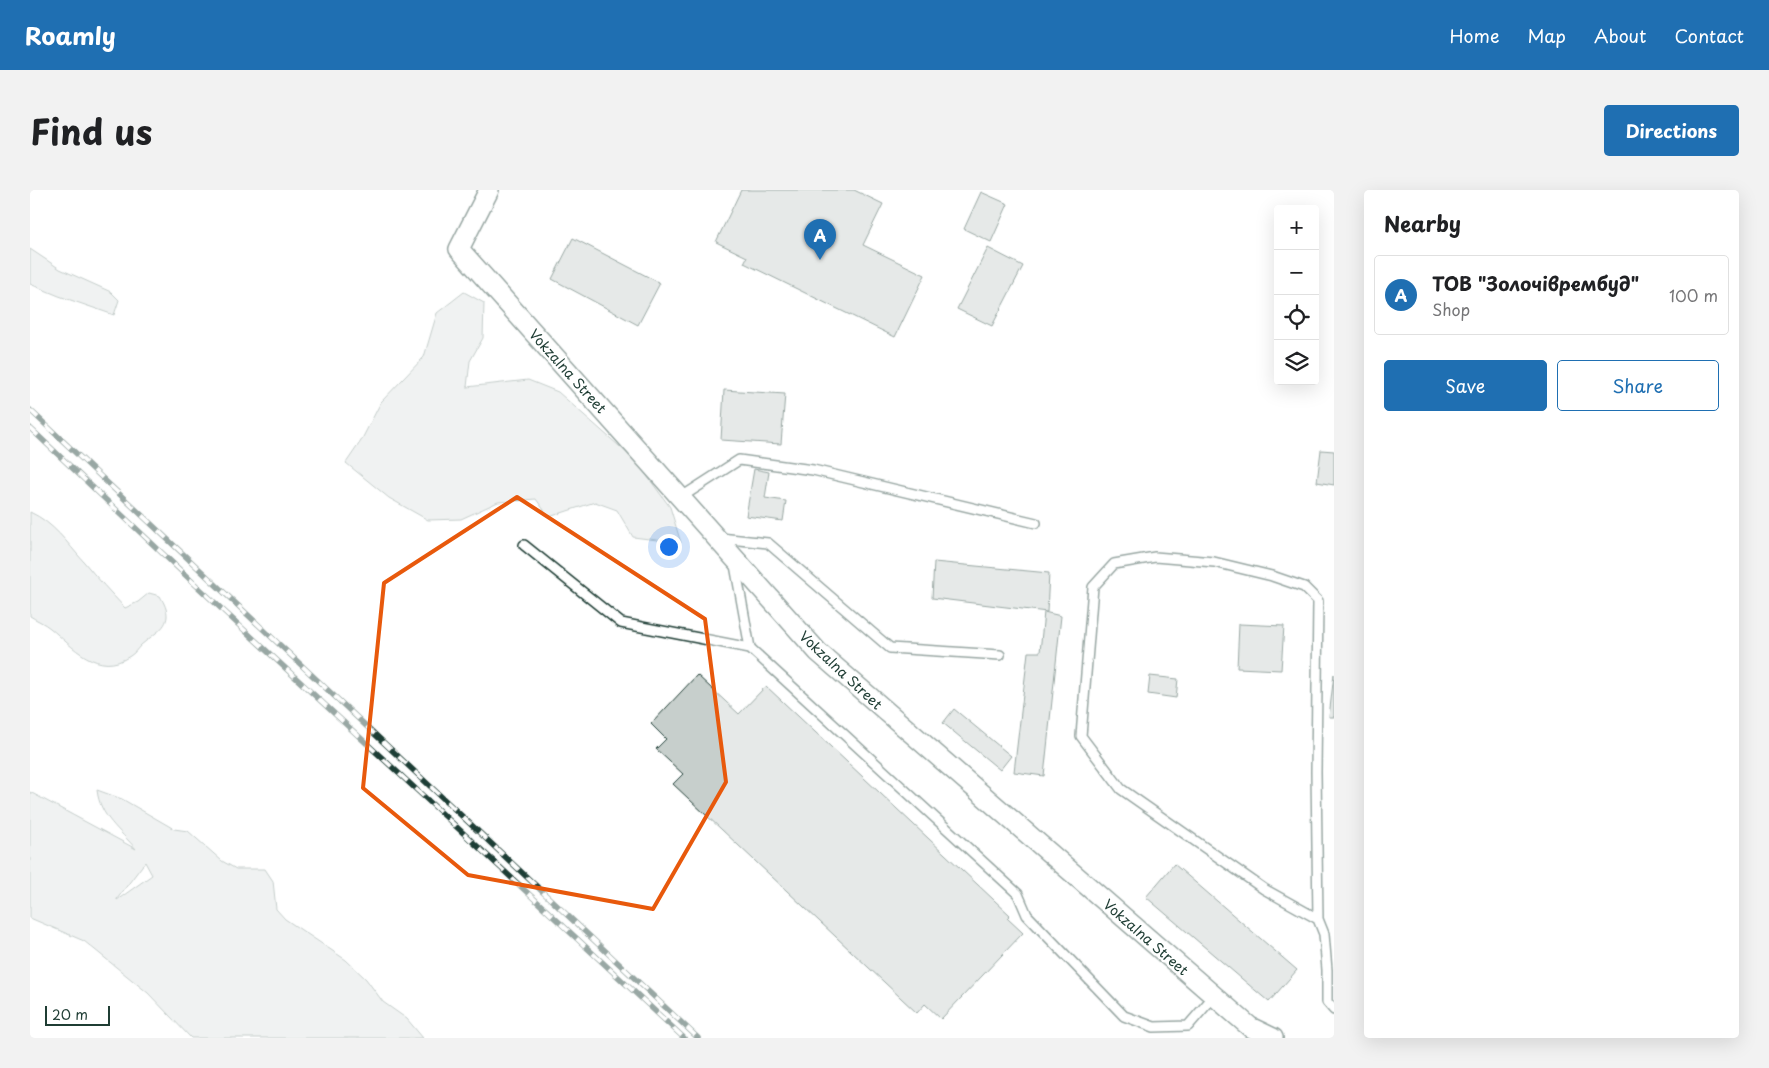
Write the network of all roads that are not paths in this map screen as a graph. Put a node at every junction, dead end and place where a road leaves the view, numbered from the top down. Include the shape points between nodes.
1 (489, 190) edge
2 (680, 498) junction
3 (1036, 523) dead end
4 (716, 538) junction
5 (524, 545) dead end
6 (734, 558) junction
7 (750, 648) junction
8 (1000, 655) dead end
9 (1318, 919) junction
10 (1214, 996) junction
11 (1334, 1010) edge
12 (1273, 1038) edge

1 - 2 street, Vokzalna Street via 459,249
2 - 3 lane via 739,460 813,470
2 - 4 street, Vokzalna Street
4 - 6 street, Vokzalna Street
4 - 8 lane via 768,543 890,648
5 - 7 lane via 621,623
6 - 7 lane
6 - 10 street, Vokzalna Street via 818,652
7 - 10 lane via 1018,894 1027,915 1124,1016 1154,1027 1188,1026
9 - 9 lane via 1264,889 1121,789 1081,736 1092,587 1114,564 1155,557 1214,562 1304,587 1318,601
9 - 11 lane via 1324,934 1327,1002
10 - 12 street, Vokzalna Street via 1248,1030

